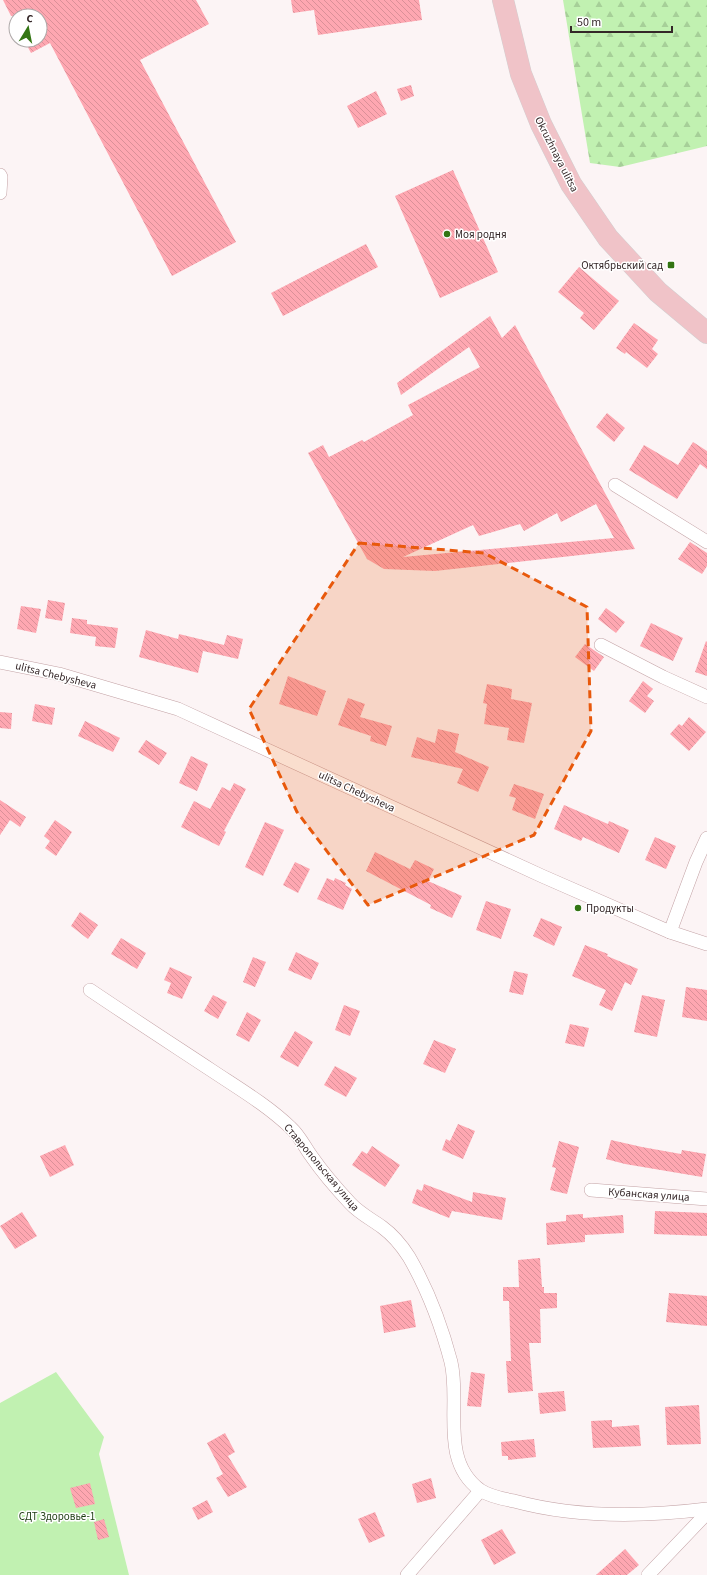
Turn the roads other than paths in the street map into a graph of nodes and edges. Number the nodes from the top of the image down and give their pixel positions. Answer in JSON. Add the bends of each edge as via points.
{"nodes":[{"id":1,"x":503,"y":0,"type":"edge"},
{"id":2,"x":0,"y":175,"type":"edge"},
{"id":3,"x":0,"y":193,"type":"edge"},
{"id":4,"x":707,"y":333,"type":"edge"},
{"id":5,"x":615,"y":485,"type":"dead end"},
{"id":6,"x":707,"y":542,"type":"edge"},
{"id":7,"x":601,"y":645,"type":"dead end"},
{"id":8,"x":0,"y":662,"type":"edge"},
{"id":9,"x":707,"y":697,"type":"edge"},
{"id":10,"x":707,"y":838,"type":"edge"},
{"id":11,"x":670,"y":932,"type":"junction"},
{"id":12,"x":707,"y":944,"type":"edge"},
{"id":13,"x":90,"y":990,"type":"dead end"},
{"id":14,"x":591,"y":1190,"type":"dead end"},
{"id":15,"x":707,"y":1199,"type":"edge"},
{"id":16,"x":480,"y":1491,"type":"junction"},
{"id":17,"x":707,"y":1509,"type":"edge"},
{"id":18,"x":707,"y":1513,"type":"edge"},
{"id":19,"x":407,"y":1575,"type":"edge"},
{"id":20,"x":648,"y":1575,"type":"edge"}],
"edges":[{"from":1,"to":4,"type":"main road","name":"Okruzhnaya ulitsa","via":[[521,74],[541,124],[570,184],[608,238],[658,292]]},
{"from":2,"to":3,"type":"street"},
{"from":5,"to":6,"type":"street"},
{"from":7,"to":9,"type":"street"},
{"from":8,"to":11,"type":"street","name":"ulitsa Chebysheva","via":[[59,674],[178,709]]},
{"from":10,"to":11,"type":"street"},
{"from":11,"to":12,"type":"street","name":"ulitsa Chebysheva"},
{"from":13,"to":16,"type":"street","name":"Ставропольская улица","via":[[273,1112],[294,1130],[313,1159],[351,1204],[398,1241],[410,1258],[433,1308],[444,1340],[455,1388],[455,1447],[460,1466]]},
{"from":14,"to":15,"type":"street","name":"Кубанская улица"},
{"from":16,"to":17,"type":"street","name":"Ставропольская улица","via":[[534,1507],[581,1512],[624,1515]]},
{"from":16,"to":19,"type":"street"},
{"from":18,"to":20,"type":"street"}]}
